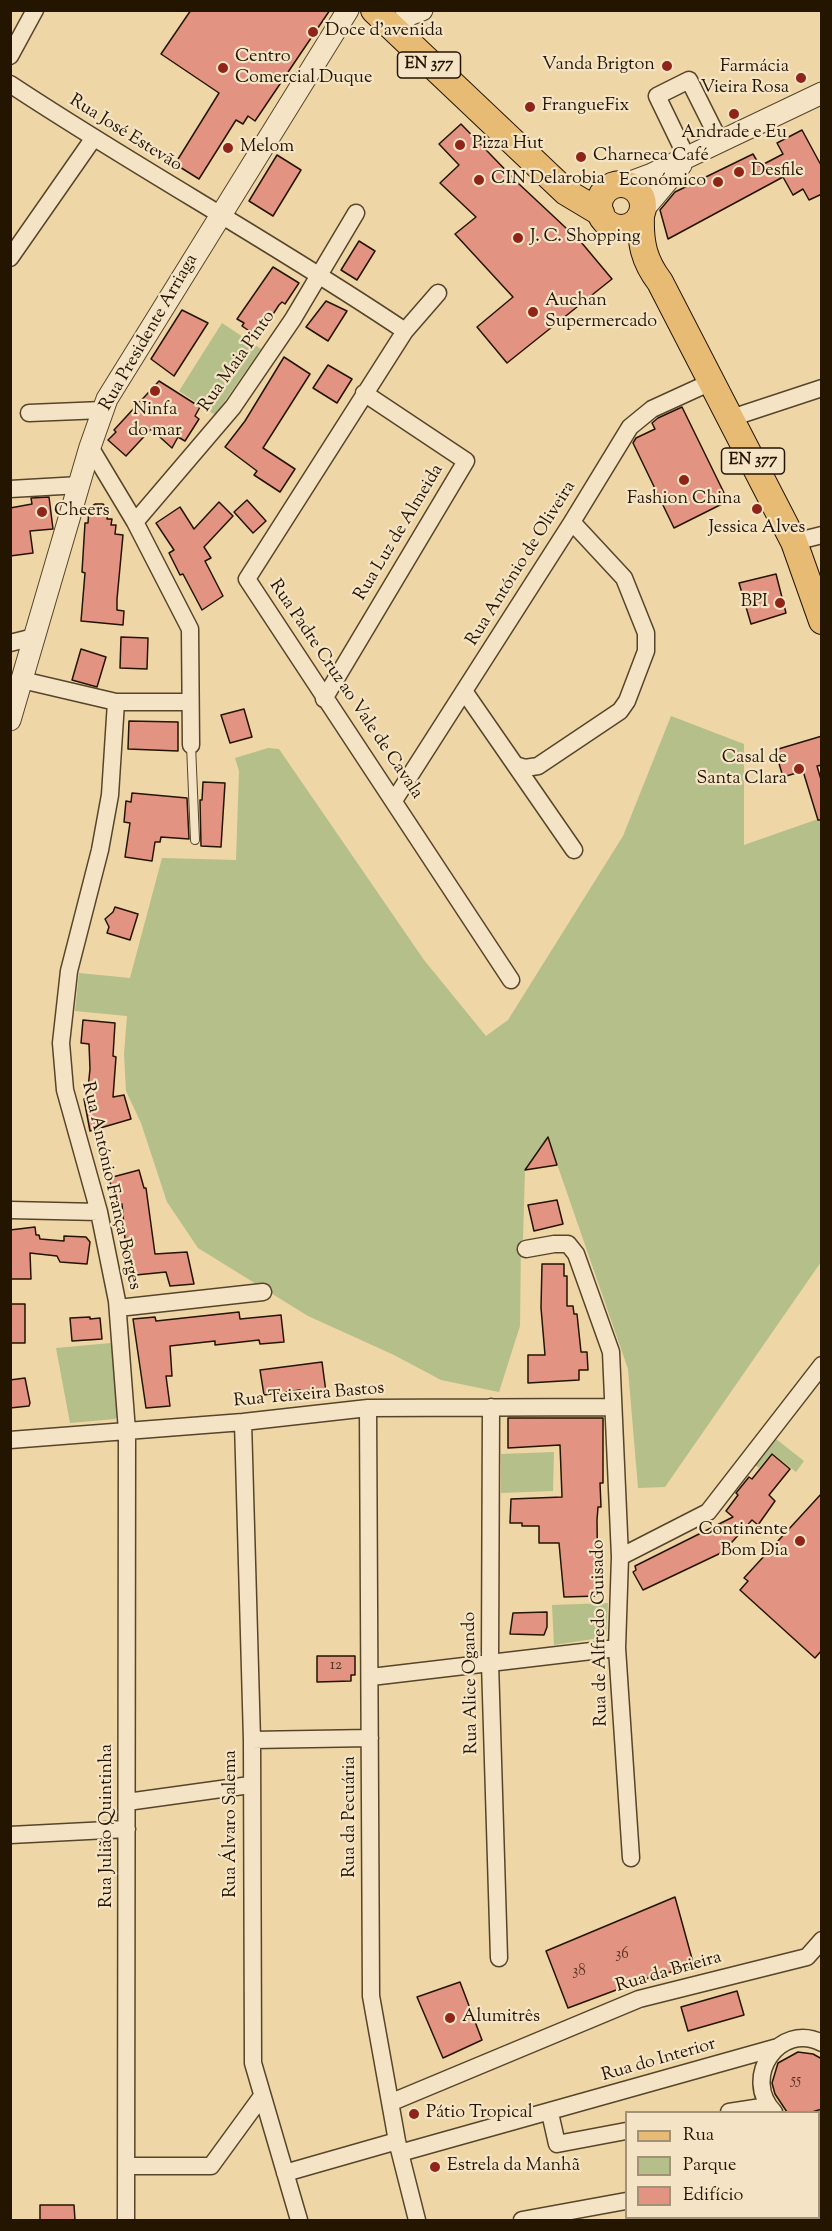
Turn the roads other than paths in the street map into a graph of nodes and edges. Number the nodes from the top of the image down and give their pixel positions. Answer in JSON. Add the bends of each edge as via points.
{"nodes":[{"id":1,"x":35,"y":10,"type":"edge"},
{"id":2,"x":348,"y":10,"type":"edge"},
{"id":3,"x":374,"y":10,"type":"edge"},
{"id":4,"x":422,"y":10,"type":"edge"},
{"id":5,"x":393,"y":29,"type":"junction"},
{"id":6,"x":10,"y":56,"type":"edge"},
{"id":7,"x":10,"y":84,"type":"edge"},
{"id":8,"x":822,"y":93,"type":"edge"},
{"id":9,"x":93,"y":139,"type":"junction"},
{"id":10,"x":720,"y":142,"type":"junction"},
{"id":11,"x":687,"y":158,"type":"junction"},
{"id":12,"x":539,"y":164,"type":"junction"},
{"id":13,"x":618,"y":186,"type":"junction"},
{"id":14,"x":356,"y":213,"type":"dead end"},
{"id":15,"x":642,"y":213,"type":"junction"},
{"id":16,"x":220,"y":214,"type":"junction"},
{"id":17,"x":606,"y":219,"type":"junction"},
{"id":18,"x":10,"y":258,"type":"edge"},
{"id":19,"x":319,"y":273,"type":"junction"},
{"id":20,"x":438,"y":293,"type":"dead end"},
{"id":21,"x":671,"y":308,"type":"junction"},
{"id":22,"x":405,"y":331,"type":"junction"},
{"id":23,"x":711,"y":382,"type":"junction"},
{"id":24,"x":822,"y":388,"type":"edge"},
{"id":25,"x":364,"y":393,"type":"junction"},
{"id":26,"x":103,"y":410,"type":"junction"},
{"id":27,"x":29,"y":413,"type":"dead end"},
{"id":28,"x":731,"y":417,"type":"junction"},
{"id":29,"x":90,"y":447,"type":"junction"},
{"id":30,"x":80,"y":485,"type":"junction"},
{"id":31,"x":10,"y":489,"type":"edge"},
{"id":32,"x":135,"y":522,"type":"junction"},
{"id":33,"x":572,"y":522,"type":"junction"},
{"id":34,"x":822,"y":535,"type":"edge"},
{"id":35,"x":794,"y":542,"type":"junction"},
{"id":36,"x":822,"y":621,"type":"edge"},
{"id":37,"x":34,"y":637,"type":"junction"},
{"id":38,"x":10,"y":643,"type":"edge"},
{"id":39,"x":22,"y":680,"type":"junction"},
{"id":40,"x":464,"y":691,"type":"junction"},
{"id":41,"x":324,"y":699,"type":"junction"},
{"id":42,"x":116,"y":702,"type":"junction"},
{"id":43,"x":188,"y":702,"type":"junction"},
{"id":44,"x":10,"y":720,"type":"edge"},
{"id":45,"x":190,"y":746,"type":"joint"},
{"id":46,"x":516,"y":765,"type":"junction"},
{"id":47,"x":395,"y":800,"type":"junction"},
{"id":48,"x":195,"y":840,"type":"dead end"},
{"id":49,"x":574,"y":849,"type":"dead end"},
{"id":50,"x":511,"y":980,"type":"dead end"},
{"id":51,"x":10,"y":1210,"type":"edge"},
{"id":52,"x":99,"y":1212,"type":"junction"},
{"id":53,"x":526,"y":1249,"type":"dead end"},
{"id":54,"x":263,"y":1292,"type":"dead end"},
{"id":55,"x":118,"y":1308,"type":"junction"},
{"id":56,"x":822,"y":1365,"type":"edge"},
{"id":57,"x":491,"y":1407,"type":"junction"},
{"id":58,"x":612,"y":1407,"type":"junction"},
{"id":59,"x":368,"y":1408,"type":"junction"},
{"id":60,"x":243,"y":1422,"type":"junction"},
{"id":61,"x":127,"y":1431,"type":"junction"},
{"id":62,"x":10,"y":1440,"type":"edge"},
{"id":63,"x":620,"y":1557,"type":"junction"},
{"id":64,"x":617,"y":1648,"type":"junction"},
{"id":65,"x":490,"y":1663,"type":"junction"},
{"id":66,"x":371,"y":1677,"type":"junction"},
{"id":67,"x":370,"y":1738,"type":"junction"},
{"id":68,"x":252,"y":1740,"type":"junction"},
{"id":69,"x":250,"y":1785,"type":"junction"},
{"id":70,"x":127,"y":1803,"type":"junction"},
{"id":71,"x":127,"y":1829,"type":"junction"},
{"id":72,"x":10,"y":1835,"type":"edge"},
{"id":73,"x":631,"y":1858,"type":"dead end"},
{"id":74,"x":822,"y":1940,"type":"edge"},
{"id":75,"x":499,"y":1958,"type":"dead end"},
{"id":76,"x":822,"y":2043,"type":"edge"},
{"id":77,"x":778,"y":2047,"type":"junction"},
{"id":78,"x":262,"y":2096,"type":"junction"},
{"id":79,"x":392,"y":2102,"type":"junction"},
{"id":80,"x":771,"y":2109,"type":"edge"},
{"id":81,"x":743,"y":2111,"type":"edge"},
{"id":82,"x":550,"y":2113,"type":"junction"},
{"id":83,"x":625,"y":2131,"type":"edge"},
{"id":84,"x":399,"y":2147,"type":"junction"},
{"id":85,"x":128,"y":2166,"type":"junction"},
{"id":86,"x":285,"y":2173,"type":"junction"},
{"id":87,"x":625,"y":2201,"type":"edge"},
{"id":88,"x":126,"y":2220,"type":"edge"},
{"id":89,"x":299,"y":2220,"type":"edge"},
{"id":90,"x":417,"y":2220,"type":"edge"},
{"id":91,"x":522,"y":2220,"type":"edge"}],
"edges":[{"from":1,"to":6,"type":"street"},
{"from":2,"to":16,"type":"street","name":"Rua Presidente Arriaga"},
{"from":3,"to":5,"type":"main road","number":"EN 377"},
{"from":4,"to":5,"type":"street"},
{"from":5,"to":12,"type":"main road","number":"EN 377"},
{"from":7,"to":9,"type":"street","name":"Rua José Estevão"},
{"from":8,"to":10,"type":"street"},
{"from":9,"to":16,"type":"street","name":"Rua José Estevão"},
{"from":9,"to":18,"type":"street"},
{"from":10,"to":11,"type":"street"},
{"from":10,"to":11,"type":"street","via":[[689,80],[657,96]]},
{"from":11,"to":13,"type":"street"},
{"from":11,"to":15,"type":"street"},
{"from":12,"to":13,"type":"main road","number":"EN 377","via":[[570,179]]},
{"from":12,"to":17,"type":"main road","number":"EN 377","via":[[566,192]]},
{"from":13,"to":15,"type":"main road","number":"EN 377","via":[[641,196]]},
{"from":13,"to":17,"type":"main road","via":[[601,198]]},
{"from":14,"to":19,"type":"street","name":"Rua Maia Pinto"},
{"from":15,"to":17,"type":"main road","via":[[625,227]]},
{"from":15,"to":21,"type":"main road","number":"EN 377","via":[[640,234],[646,263],[660,282]]},
{"from":16,"to":19,"type":"street"},
{"from":16,"to":26,"type":"street","name":"Rua Presidente Arriaga"},
{"from":17,"to":21,"type":"main road","number":"EN 377","via":[[652,288]]},
{"from":19,"to":22,"type":"street"},
{"from":19,"to":32,"type":"street","name":"Rua Maia Pinto","via":[[233,407]]},
{"from":20,"to":22,"type":"street","name":"Rua Padre Cruz ao Vale de Cavala"},
{"from":21,"to":23,"type":"main road","number":"EN 377"},
{"from":22,"to":25,"type":"street","name":"Rua Padre Cruz ao Vale de Cavala"},
{"from":23,"to":28,"type":"main road","number":"EN 377"},
{"from":23,"to":33,"type":"street","name":"Rua António de Oliveira","via":[[652,409],[630,427]]},
{"from":24,"to":28,"type":"street"},
{"from":25,"to":41,"type":"street","name":"Rua Padre Cruz ao Vale de Cavala","via":[[247,579]]},
{"from":25,"to":41,"type":"street","name":"Rua Luz de Almeida","via":[[466,461]]},
{"from":26,"to":27,"type":"street"},
{"from":26,"to":29,"type":"street","name":"Rua Presidente Arriaga"},
{"from":28,"to":35,"type":"main road","number":"EN 377"},
{"from":29,"to":30,"type":"street","name":"Rua Presidente Arriaga"},
{"from":29,"to":32,"type":"street"},
{"from":30,"to":31,"type":"street"},
{"from":30,"to":37,"type":"street","name":"Rua Presidente Arriaga"},
{"from":32,"to":43,"type":"street","via":[[190,628]]},
{"from":33,"to":40,"type":"street","name":"Rua António de Oliveira"},
{"from":33,"to":46,"type":"street","via":[[625,580],[646,633],[647,648],[620,711],[538,766]]},
{"from":34,"to":35,"type":"street"},
{"from":35,"to":36,"type":"main road","number":"EN 377"},
{"from":37,"to":38,"type":"street"},
{"from":37,"to":39,"type":"street","name":"Rua Presidente Arriaga"},
{"from":39,"to":42,"type":"street"},
{"from":39,"to":44,"type":"street","name":"Rua Presidente Arriaga"},
{"from":40,"to":46,"type":"street"},
{"from":40,"to":47,"type":"street","name":"Rua António de Oliveira"},
{"from":41,"to":47,"type":"street","name":"Rua Padre Cruz ao Vale de Cavala"},
{"from":42,"to":43,"type":"street"},
{"from":42,"to":52,"type":"street","name":"Rua António França Borges","via":[[110,795],[69,971],[61,1042],[65,1090]]},
{"from":43,"to":45,"type":"street"},
{"from":45,"to":48,"type":"lane"},
{"from":46,"to":49,"type":"street"},
{"from":47,"to":50,"type":"street","name":"Rua Padre Cruz ao Vale de Cavala"},
{"from":51,"to":52,"type":"street"},
{"from":52,"to":55,"type":"street","name":"Rua António França Borges"},
{"from":53,"to":58,"type":"street","name":"Rua de Alfredo Guisado","via":[[568,1244],[576,1254],[611,1352]]},
{"from":54,"to":55,"type":"street"},
{"from":55,"to":61,"type":"street","name":"Rua António França Borges"},
{"from":56,"to":63,"type":"street","via":[[708,1512]]},
{"from":57,"to":58,"type":"street","name":"Rua Teixeira Bastos"},
{"from":57,"to":59,"type":"street","name":"Rua Teixeira Bastos"},
{"from":57,"to":65,"type":"street","name":"Rua Alice Ogando"},
{"from":58,"to":63,"type":"street","name":"Rua de Alfredo Guisado"},
{"from":59,"to":60,"type":"street","name":"Rua Teixeira Bastos"},
{"from":59,"to":66,"type":"street","name":"Rua da Pecuária"},
{"from":60,"to":61,"type":"street","name":"Rua Teixeira Bastos"},
{"from":60,"to":68,"type":"street","name":"Rua Álvaro Salema"},
{"from":61,"to":62,"type":"street","name":"Rua Teixeira Bastos"},
{"from":61,"to":70,"type":"street","name":"Rua Julião Quintinha"},
{"from":63,"to":64,"type":"street","name":"Rua de Alfredo Guisado"},
{"from":64,"to":65,"type":"street"},
{"from":64,"to":73,"type":"street","name":"Rua de Alfredo Guisado"},
{"from":65,"to":66,"type":"street"},
{"from":65,"to":75,"type":"street","name":"Rua Alice Ogando"},
{"from":66,"to":67,"type":"street","name":"Rua da Pecuária"},
{"from":67,"to":68,"type":"street"},
{"from":67,"to":79,"type":"street","name":"Rua da Pecuária","via":[[371,1996]]},
{"from":68,"to":69,"type":"street","name":"Rua Álvaro Salema"},
{"from":69,"to":70,"type":"street"},
{"from":69,"to":78,"type":"street","name":"Rua Álvaro Salema","via":[[253,2063]]},
{"from":70,"to":71,"type":"street","name":"Rua Julião Quintinha"},
{"from":71,"to":72,"type":"street"},
{"from":71,"to":85,"type":"street","name":"Rua Julião Quintinha"},
{"from":74,"to":79,"type":"street","name":"Rua da Brieira","via":[[807,1957],[639,1999]]},
{"from":76,"to":77,"type":"street","name":"Rua do Interior","via":[[804,2039]]},
{"from":77,"to":80,"type":"street","via":[[769,2056],[760,2081]]},
{"from":77,"to":82,"type":"street","name":"Rua do Interior"},
{"from":78,"to":85,"type":"street","via":[[211,2166]]},
{"from":78,"to":86,"type":"street","name":"Rua Álvaro Salema"},
{"from":79,"to":84,"type":"street","name":"Rua da Pecuária"},
{"from":80,"to":81,"type":"street"},
{"from":82,"to":83,"type":"street","via":[[557,2144]]},
{"from":82,"to":84,"type":"street","name":"Rua do Interior"},
{"from":84,"to":86,"type":"street","name":"Rua do Interior"},
{"from":84,"to":90,"type":"street","name":"Rua da Pecuária"},
{"from":85,"to":88,"type":"street","name":"Rua Julião Quintinha"},
{"from":86,"to":89,"type":"street","name":"Rua Álvaro Salema"},
{"from":87,"to":91,"type":"street"}]}
